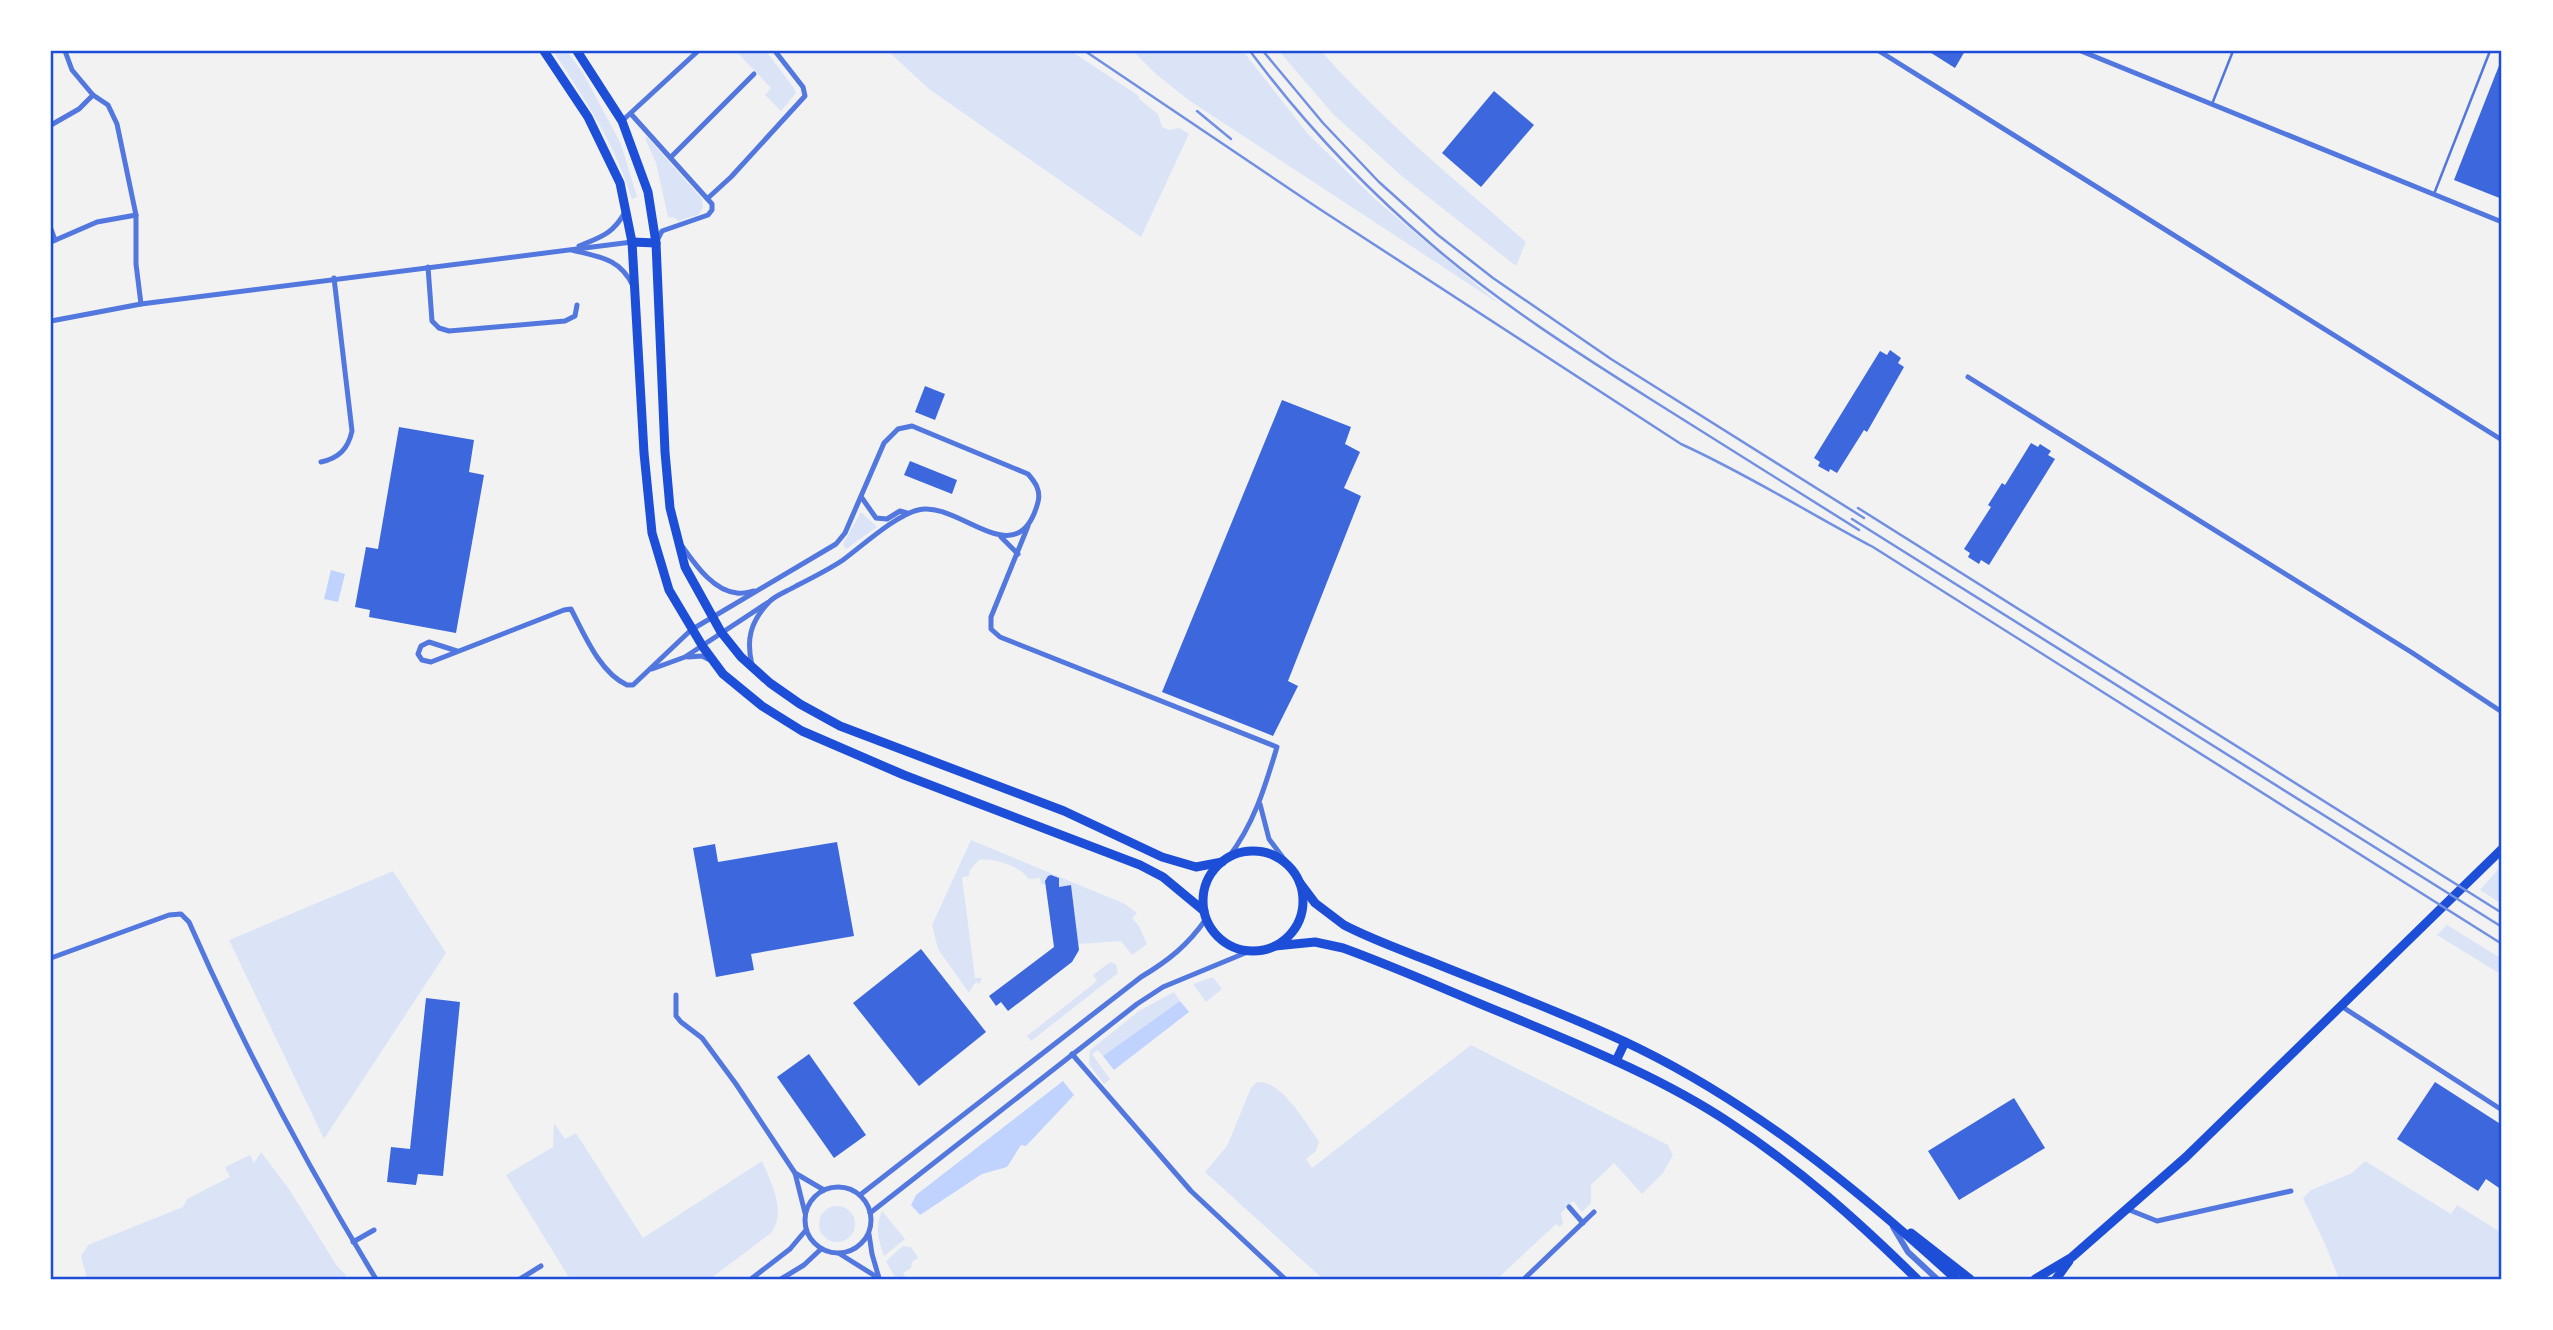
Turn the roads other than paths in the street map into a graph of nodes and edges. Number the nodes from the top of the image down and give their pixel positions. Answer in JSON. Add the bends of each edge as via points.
{"nodes":[{"id":1,"x":65,"y":51,"type":"edge"},
{"id":2,"x":544,"y":51,"type":"edge"},
{"id":3,"x":577,"y":51,"type":"edge"},
{"id":4,"x":698,"y":51,"type":"edge"},
{"id":5,"x":775,"y":51,"type":"edge"},
{"id":6,"x":1879,"y":51,"type":"edge"},
{"id":7,"x":2081,"y":51,"type":"edge"},
{"id":8,"x":2233,"y":51,"type":"edge"},
{"id":9,"x":2490,"y":51,"type":"edge"},
{"id":10,"x":754,"y":74,"type":"dead end"},
{"id":11,"x":93,"y":95,"type":"junction"},
{"id":12,"x":2212,"y":104,"type":"junction"},
{"id":13,"x":631,"y":114,"type":"junction"},
{"id":14,"x":622,"y":121,"type":"junction"},
{"id":15,"x":51,"y":125,"type":"edge"},
{"id":16,"x":671,"y":157,"type":"junction"},
{"id":17,"x":2434,"y":194,"type":"junction"},
{"id":18,"x":708,"y":198,"type":"junction"},
{"id":19,"x":626,"y":211,"type":"junction"},
{"id":20,"x":136,"y":215,"type":"junction"},
{"id":21,"x":2502,"y":222,"type":"edge"},
{"id":22,"x":51,"y":229,"type":"edge"},
{"id":23,"x":53,"y":241,"type":"edge"},
{"id":24,"x":632,"y":242,"type":"junction"},
{"id":25,"x":656,"y":243,"type":"junction"},
{"id":26,"x":569,"y":250,"type":"junction"},
{"id":27,"x":428,"y":267,"type":"junction"},
{"id":28,"x":334,"y":278,"type":"junction"},
{"id":29,"x":635,"y":291,"type":"junction"},
{"id":30,"x":141,"y":304,"type":"junction"},
{"id":31,"x":577,"y":304,"type":"dead end"},
{"id":32,"x":51,"y":321,"type":"edge"},
{"id":33,"x":1968,"y":377,"type":"dead end"},
{"id":34,"x":2502,"y":440,"type":"edge"},
{"id":35,"x":321,"y":462,"type":"dead end"},
{"id":36,"x":862,"y":498,"type":"junction"},
{"id":37,"x":907,"y":513,"type":"junction"},
{"id":38,"x":1031,"y":520,"type":"junction"},
{"id":39,"x":1001,"y":537,"type":"junction"},
{"id":40,"x":678,"y":540,"type":"junction"},
{"id":41,"x":1018,"y":554,"type":"junction"},
{"id":42,"x":757,"y":591,"type":"junction"},
{"id":43,"x":770,"y":601,"type":"junction"},
{"id":44,"x":711,"y":617,"type":"junction"},
{"id":45,"x":691,"y":630,"type":"junction"},
{"id":46,"x":721,"y":632,"type":"junction"},
{"id":47,"x":702,"y":647,"type":"junction"},
{"id":48,"x":457,"y":651,"type":"junction"},
{"id":49,"x":685,"y":657,"type":"junction"},
{"id":50,"x":715,"y":663,"type":"junction"},
{"id":51,"x":752,"y":667,"type":"junction"},
{"id":52,"x":649,"y":670,"type":"junction"},
{"id":53,"x":2502,"y":712,"type":"edge"},
{"id":54,"x":1260,"y":804,"type":"junction"},
{"id":55,"x":2502,"y":849,"type":"edge"},
{"id":56,"x":1224,"y":860,"type":"junction"},
{"id":57,"x":1290,"y":867,"type":"junction"},
{"id":58,"x":1300,"y":883,"type":"junction"},
{"id":59,"x":1205,"y":915,"type":"junction"},
{"id":60,"x":1275,"y":946,"type":"junction"},
{"id":61,"x":1250,"y":951,"type":"junction"},
{"id":62,"x":51,"y":958,"type":"edge"},
{"id":63,"x":676,"y":995,"type":"dead end"},
{"id":64,"x":2341,"y":1006,"type":"junction"},
{"id":65,"x":1625,"y":1042,"type":"junction"},
{"id":66,"x":1072,"y":1054,"type":"junction"},
{"id":67,"x":1616,"y":1061,"type":"junction"},
{"id":68,"x":2502,"y":1110,"type":"edge"},
{"id":69,"x":795,"y":1173,"type":"junction"},
{"id":70,"x":824,"y":1190,"type":"junction"},
{"id":71,"x":2291,"y":1191,"type":"dead end"},
{"id":72,"x":860,"y":1195,"type":"junction"},
{"id":73,"x":1569,"y":1207,"type":"dead end"},
{"id":74,"x":2127,"y":1209,"type":"junction"},
{"id":75,"x":1594,"y":1212,"type":"dead end"},
{"id":76,"x":805,"y":1213,"type":"junction"},
{"id":77,"x":870,"y":1213,"type":"junction"},
{"id":78,"x":1886,"y":1216,"type":"junction"},
{"id":79,"x":1583,"y":1223,"type":"junction"},
{"id":80,"x":374,"y":1230,"type":"dead end"},
{"id":81,"x":806,"y":1230,"type":"junction"},
{"id":82,"x":869,"y":1232,"type":"junction"},
{"id":83,"x":353,"y":1242,"type":"junction"},
{"id":84,"x":821,"y":1249,"type":"junction"},
{"id":85,"x":840,"y":1254,"type":"junction"},
{"id":86,"x":2072,"y":1257,"type":"junction"},
{"id":87,"x":541,"y":1266,"type":"dead end"},
{"id":88,"x":376,"y":1279,"type":"edge"},
{"id":89,"x":520,"y":1279,"type":"edge"},
{"id":90,"x":751,"y":1279,"type":"edge"},
{"id":91,"x":781,"y":1279,"type":"edge"},
{"id":92,"x":880,"y":1279,"type":"edge"},
{"id":93,"x":1285,"y":1279,"type":"edge"},
{"id":94,"x":1524,"y":1279,"type":"edge"},
{"id":95,"x":1917,"y":1279,"type":"edge"},
{"id":96,"x":1937,"y":1279,"type":"edge"},
{"id":97,"x":1956,"y":1279,"type":"edge"},
{"id":98,"x":1970,"y":1279,"type":"edge"},
{"id":99,"x":2036,"y":1279,"type":"edge"},
{"id":100,"x":2056,"y":1279,"type":"edge"}],
"edges":[{"from":1,"to":11,"type":"street","via":[[72,70]]},
{"from":2,"to":19,"type":"highway","via":[[588,117],[620,183]]},
{"from":3,"to":14,"type":"highway"},
{"from":4,"to":13,"type":"street"},
{"from":5,"to":18,"type":"street","via":[[805,96]]},
{"from":6,"to":34,"type":"street"},
{"from":7,"to":12,"type":"street"},
{"from":8,"to":12,"type":"lane"},
{"from":9,"to":17,"type":"lane"},
{"from":10,"to":16,"type":"street"},
{"from":11,"to":15,"type":"street"},
{"from":11,"to":20,"type":"street","via":[[108,105],[117,124]]},
{"from":12,"to":17,"type":"street"},
{"from":13,"to":14,"type":"street"},
{"from":13,"to":16,"type":"street"},
{"from":14,"to":25,"type":"highway","via":[[648,192]]},
{"from":16,"to":18,"type":"street"},
{"from":17,"to":21,"type":"street"},
{"from":18,"to":25,"type":"street","via":[[712,210],[708,215],[662,231]]},
{"from":19,"to":24,"type":"highway"},
{"from":19,"to":26,"type":"street","via":[[615,229]]},
{"from":20,"to":23,"type":"street","via":[[97,222]]},
{"from":20,"to":30,"type":"street"},
{"from":22,"to":23,"type":"street"},
{"from":24,"to":25,"type":"highway"},
{"from":24,"to":26,"type":"street"},
{"from":24,"to":29,"type":"highway"},
{"from":25,"to":40,"type":"highway","via":[[665,452]]},
{"from":26,"to":27,"type":"street"},
{"from":26,"to":29,"type":"street","via":[[611,260],[628,275]]},
{"from":27,"to":28,"type":"street"},
{"from":27,"to":31,"type":"street","via":[[432,321],[449,331],[565,321],[575,316]]},
{"from":28,"to":30,"type":"street"},
{"from":28,"to":35,"type":"street","via":[[352,431],[343,452]]},
{"from":29,"to":45,"type":"highway","via":[[652,533],[669,590]]},
{"from":30,"to":32,"type":"street"},
{"from":33,"to":53,"type":"street"},
{"from":36,"to":37,"type":"street","via":[[876,518]]},
{"from":36,"to":38,"type":"street","via":[[884,443],[898,429],[912,426],[1028,474],[1039,494]]},
{"from":36,"to":42,"type":"street","via":[[836,544]]},
{"from":37,"to":39,"type":"street","via":[[936,511]]},
{"from":37,"to":43,"type":"street","via":[[839,562]]},
{"from":38,"to":39,"type":"street","via":[[1021,531]]},
{"from":38,"to":41,"type":"street"},
{"from":39,"to":41,"type":"street"},
{"from":40,"to":42,"type":"street","via":[[719,586],[736,594]]},
{"from":40,"to":44,"type":"highway","via":[[685,568]]},
{"from":41,"to":54,"type":"street","via":[[991,617],[991,629],[1035,651],[1278,747]]},
{"from":42,"to":44,"type":"street"},
{"from":43,"to":46,"type":"street"},
{"from":43,"to":51,"type":"street","via":[[749,634]]},
{"from":44,"to":45,"type":"street"},
{"from":44,"to":46,"type":"highway"},
{"from":45,"to":47,"type":"highway"},
{"from":45,"to":52,"type":"street"},
{"from":46,"to":47,"type":"street"},
{"from":46,"to":51,"type":"highway"},
{"from":47,"to":49,"type":"street"},
{"from":47,"to":50,"type":"highway"},
{"from":48,"to":48,"type":"street","via":[[429,642],[418,653],[431,662]]},
{"from":48,"to":52,"type":"street","via":[[571,609],[615,677],[633,685]]},
{"from":49,"to":50,"type":"street","via":[[702,656]]},
{"from":49,"to":52,"type":"street"},
{"from":50,"to":59,"type":"highway","via":[[762,706],[803,731],[904,775],[1140,865],[1163,877]]},
{"from":51,"to":56,"type":"highway","via":[[800,704],[840,726],[1064,811],[1162,857],[1196,867]]},
{"from":54,"to":56,"type":"street","via":[[1240,842]]},
{"from":54,"to":57,"type":"street","via":[[1269,839]]},
{"from":55,"to":64,"type":"highway"},
{"from":56,"to":57,"type":"highway","via":[[1243,852],[1261,852]]},
{"from":56,"to":59,"type":"highway","via":[[1206,884]]},
{"from":57,"to":58,"type":"highway"},
{"from":58,"to":60,"type":"highway","via":[[1302,912],[1296,926]]},
{"from":58,"to":65,"type":"highway","via":[[1315,903],[1355,931]]},
{"from":59,"to":61,"type":"highway","via":[[1224,942]]},
{"from":59,"to":72,"type":"street","via":[[1191,941],[1169,961],[1141,977]]},
{"from":60,"to":61,"type":"highway"},
{"from":60,"to":67,"type":"highway","via":[[1315,942],[1343,948]]},
{"from":61,"to":66,"type":"street","via":[[1163,987]]},
{"from":62,"to":83,"type":"street","via":[[181,914],[310,1169]]},
{"from":63,"to":69,"type":"street","via":[[676,1016],[702,1038]]},
{"from":64,"to":68,"type":"street"},
{"from":64,"to":74,"type":"highway"},
{"from":65,"to":67,"type":"highway"},
{"from":65,"to":78,"type":"highway","via":[[1756,1115]]},
{"from":66,"to":77,"type":"street"},
{"from":66,"to":93,"type":"street","via":[[1191,1191]]},
{"from":67,"to":95,"type":"highway","via":[[1681,1094],[1778,1155],[1857,1220]]},
{"from":69,"to":70,"type":"street"},
{"from":69,"to":76,"type":"street"},
{"from":70,"to":72,"type":"street","via":[[840,1187]]},
{"from":70,"to":76,"type":"street","via":[[812,1198]]},
{"from":71,"to":74,"type":"street","via":[[2157,1221]]},
{"from":72,"to":77,"type":"street"},
{"from":73,"to":79,"type":"street"},
{"from":74,"to":86,"type":"highway"},
{"from":75,"to":79,"type":"street"},
{"from":76,"to":81,"type":"street"},
{"from":77,"to":82,"type":"street"},
{"from":78,"to":96,"type":"street","via":[[1908,1252]]},
{"from":78,"to":97,"type":"highway"},
{"from":78,"to":98,"type":"highway"},
{"from":79,"to":94,"type":"street"},
{"from":80,"to":83,"type":"street"},
{"from":81,"to":84,"type":"street"},
{"from":81,"to":90,"type":"street","via":[[790,1249]]},
{"from":82,"to":85,"type":"street","via":[[858,1247]]},
{"from":82,"to":92,"type":"street"},
{"from":83,"to":88,"type":"street"},
{"from":84,"to":85,"type":"street"},
{"from":84,"to":91,"type":"street"},
{"from":85,"to":92,"type":"street"},
{"from":86,"to":99,"type":"highway"},
{"from":86,"to":100,"type":"highway"},
{"from":87,"to":89,"type":"street"}]}
